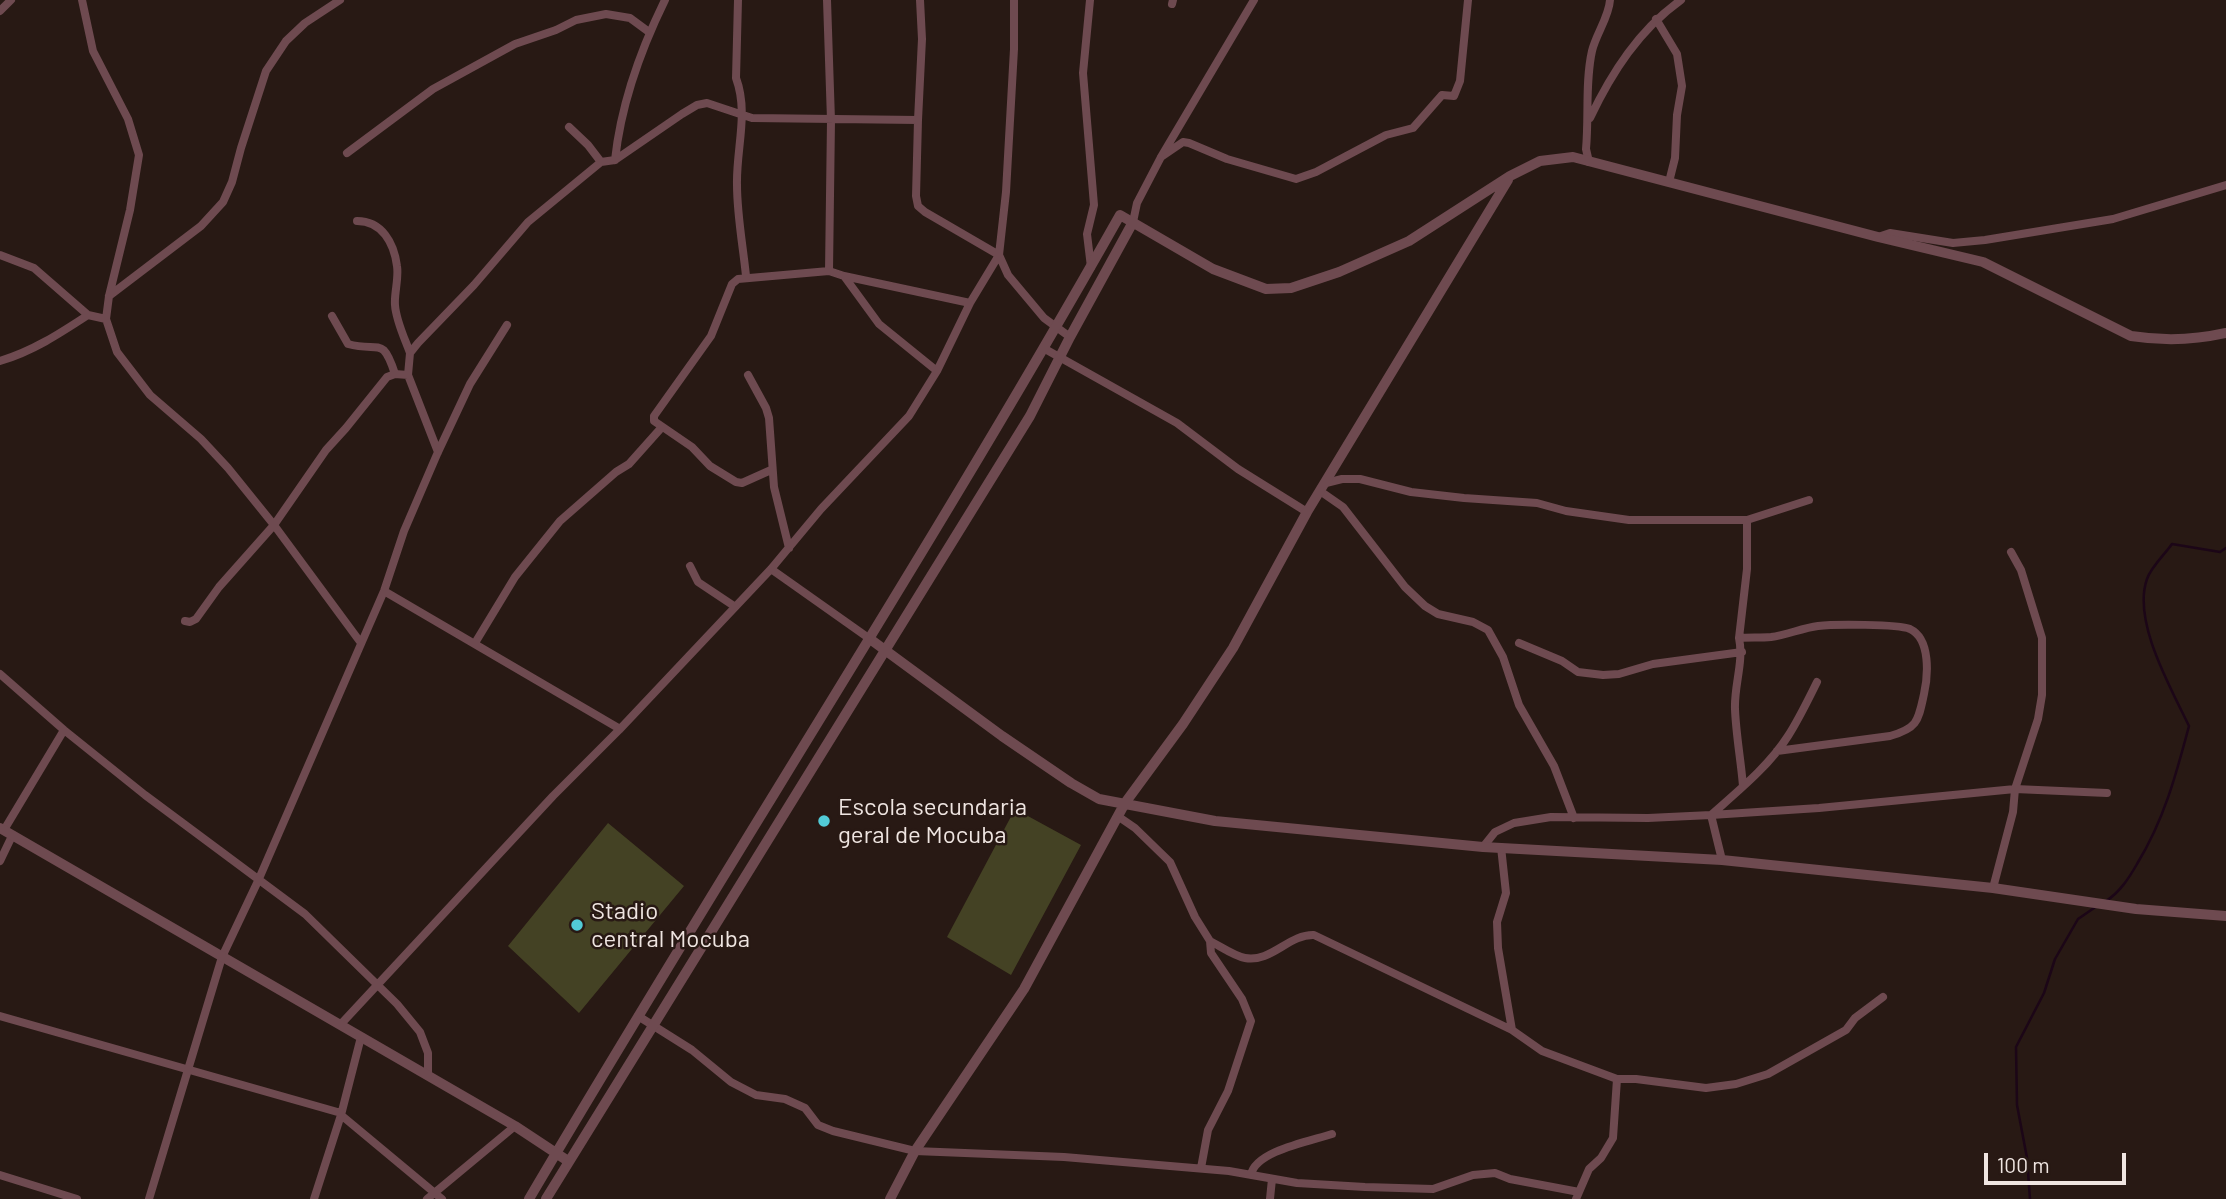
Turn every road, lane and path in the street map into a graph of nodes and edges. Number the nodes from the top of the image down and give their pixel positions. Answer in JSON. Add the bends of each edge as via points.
{"nodes":[{"id":1,"x":11,"y":0,"type":"edge"},
{"id":2,"x":82,"y":0,"type":"edge"},
{"id":3,"x":340,"y":0,"type":"edge"},
{"id":4,"x":665,"y":0,"type":"edge"},
{"id":5,"x":738,"y":0,"type":"edge"},
{"id":6,"x":827,"y":0,"type":"edge"},
{"id":7,"x":920,"y":0,"type":"edge"},
{"id":8,"x":1013,"y":0,"type":"edge"},
{"id":9,"x":1090,"y":0,"type":"edge"},
{"id":10,"x":1254,"y":0,"type":"edge"},
{"id":11,"x":1468,"y":0,"type":"edge"},
{"id":12,"x":1610,"y":0,"type":"edge"},
{"id":13,"x":1681,"y":0,"type":"edge"},
{"id":14,"x":0,"y":11,"type":"edge"},
{"id":15,"x":1656,"y":19,"type":"junction"},
{"id":16,"x":649,"y":32,"type":"junction"},
{"id":17,"x":743,"y":115,"type":"junction"},
{"id":18,"x":831,"y":120,"type":"junction"},
{"id":19,"x":918,"y":120,"type":"junction"},
{"id":20,"x":1589,"y":121,"type":"junction"},
{"id":21,"x":569,"y":127,"type":"dead end"},
{"id":22,"x":347,"y":153,"type":"dead end"},
{"id":23,"x":1161,"y":157,"type":"junction"},
{"id":24,"x":615,"y":160,"type":"junction"},
{"id":25,"x":601,"y":162,"type":"junction"},
{"id":26,"x":1589,"y":162,"type":"junction"},
{"id":27,"x":1510,"y":176,"type":"junction"},
{"id":28,"x":1669,"y":182,"type":"junction"},
{"id":29,"x":2226,"y":185,"type":"edge"},
{"id":30,"x":1137,"y":203,"type":"junction"},
{"id":31,"x":1120,"y":215,"type":"junction"},
{"id":32,"x":357,"y":221,"type":"dead end"},
{"id":33,"x":1133,"y":222,"type":"junction"},
{"id":34,"x":1878,"y":237,"type":"junction"},
{"id":35,"x":0,"y":255,"type":"edge"},
{"id":36,"x":999,"y":255,"type":"junction"},
{"id":37,"x":1091,"y":267,"type":"junction"},
{"id":38,"x":829,"y":271,"type":"junction"},
{"id":39,"x":746,"y":276,"type":"junction"},
{"id":40,"x":844,"y":276,"type":"junction"},
{"id":41,"x":108,"y":296,"type":"junction"},
{"id":42,"x":970,"y":303,"type":"junction"},
{"id":43,"x":88,"y":315,"type":"junction"},
{"id":44,"x":332,"y":316,"type":"dead end"},
{"id":45,"x":106,"y":319,"type":"junction"},
{"id":46,"x":507,"y":325,"type":"dead end"},
{"id":47,"x":1056,"y":328,"type":"junction"},
{"id":48,"x":2226,"y":333,"type":"edge"},
{"id":49,"x":1070,"y":337,"type":"junction"},
{"id":50,"x":1045,"y":349,"type":"junction"},
{"id":51,"x":410,"y":354,"type":"junction"},
{"id":52,"x":1060,"y":358,"type":"junction"},
{"id":53,"x":0,"y":361,"type":"edge"},
{"id":54,"x":937,"y":371,"type":"junction"},
{"id":55,"x":395,"y":374,"type":"junction"},
{"id":56,"x":408,"y":375,"type":"junction"},
{"id":57,"x":748,"y":375,"type":"dead end"},
{"id":58,"x":1007,"y":410,"type":"junction"},
{"id":59,"x":1030,"y":416,"type":"junction"},
{"id":60,"x":662,"y":427,"type":"junction"},
{"id":61,"x":438,"y":452,"type":"junction"},
{"id":62,"x":771,"y":470,"type":"junction"},
{"id":63,"x":1323,"y":487,"type":"junction"},
{"id":64,"x":1809,"y":500,"type":"dead end"},
{"id":65,"x":1307,"y":512,"type":"junction"},
{"id":66,"x":1747,"y":520,"type":"junction"},
{"id":67,"x":274,"y":525,"type":"junction"},
{"id":68,"x":789,"y":548,"type":"junction"},
{"id":69,"x":2011,"y":552,"type":"dead end"},
{"id":70,"x":690,"y":566,"type":"dead end"},
{"id":71,"x":771,"y":569,"type":"junction"},
{"id":72,"x":384,"y":591,"type":"junction"},
{"id":73,"x":734,"y":606,"type":"junction"},
{"id":74,"x":185,"y":621,"type":"dead end"},
{"id":75,"x":1738,"y":638,"type":"junction"},
{"id":76,"x":870,"y":639,"type":"junction"},
{"id":77,"x":361,"y":643,"type":"junction"},
{"id":78,"x":475,"y":643,"type":"junction"},
{"id":79,"x":1519,"y":643,"type":"dead end"},
{"id":80,"x":886,"y":651,"type":"junction"},
{"id":81,"x":1742,"y":652,"type":"junction"},
{"id":82,"x":0,"y":674,"type":"edge"},
{"id":83,"x":1818,"y":682,"type":"dead end"},
{"id":84,"x":620,"y":729,"type":"junction"},
{"id":85,"x":64,"y":730,"type":"junction"},
{"id":86,"x":1777,"y":751,"type":"junction"},
{"id":87,"x":1743,"y":786,"type":"junction"},
{"id":88,"x":2015,"y":789,"type":"junction"},
{"id":89,"x":2107,"y":793,"type":"dead end"},
{"id":90,"x":1125,"y":803,"type":"junction"},
{"id":91,"x":1711,"y":815,"type":"junction"},
{"id":92,"x":1119,"y":817,"type":"junction"},
{"id":93,"x":1574,"y":818,"type":"junction"},
{"id":94,"x":5,"y":831,"type":"edge"},
{"id":95,"x":1483,"y":847,"type":"junction"},
{"id":96,"x":1501,"y":847,"type":"junction"},
{"id":97,"x":735,"y":859,"type":"junction"},
{"id":98,"x":1722,"y":860,"type":"junction"},
{"id":99,"x":0,"y":861,"type":"edge"},
{"id":100,"x":749,"y":869,"type":"junction"},
{"id":101,"x":258,"y":881,"type":"junction"},
{"id":102,"x":1993,"y":888,"type":"junction"},
{"id":103,"x":2226,"y":916,"type":"edge"},
{"id":104,"x":1210,"y":941,"type":"junction"},
{"id":105,"x":222,"y":957,"type":"junction"},
{"id":106,"x":377,"y":983,"type":"junction"},
{"id":107,"x":1883,"y":997,"type":"dead end"},
{"id":108,"x":0,"y":1016,"type":"edge"},
{"id":109,"x":638,"y":1016,"type":"junction"},
{"id":110,"x":341,"y":1024,"type":"junction"},
{"id":111,"x":653,"y":1025,"type":"junction"},
{"id":112,"x":1512,"y":1030,"type":"junction"},
{"id":113,"x":361,"y":1037,"type":"junction"},
{"id":114,"x":186,"y":1070,"type":"junction"},
{"id":115,"x":428,"y":1076,"type":"junction"},
{"id":116,"x":1617,"y":1079,"type":"junction"},
{"id":117,"x":341,"y":1114,"type":"junction"},
{"id":118,"x":515,"y":1126,"type":"junction"},
{"id":119,"x":1332,"y":1134,"type":"dead end"},
{"id":120,"x":915,"y":1151,"type":"junction"},
{"id":121,"x":555,"y":1154,"type":"junction"},
{"id":122,"x":568,"y":1161,"type":"junction"},
{"id":123,"x":1200,"y":1168,"type":"junction"},
{"id":124,"x":0,"y":1175,"type":"edge"},
{"id":125,"x":1251,"y":1175,"type":"junction"},
{"id":126,"x":1272,"y":1179,"type":"junction"},
{"id":127,"x":1408,"y":1187,"type":"junction"},
{"id":128,"x":1578,"y":1195,"type":"edge"},
{"id":129,"x":439,"y":1196,"type":"edge"},
{"id":130,"x":76,"y":1199,"type":"edge"},
{"id":131,"x":149,"y":1199,"type":"edge"},
{"id":132,"x":314,"y":1199,"type":"edge"},
{"id":133,"x":427,"y":1199,"type":"edge"},
{"id":134,"x":529,"y":1199,"type":"edge"},
{"id":135,"x":546,"y":1199,"type":"edge"},
{"id":136,"x":890,"y":1199,"type":"edge"},
{"id":137,"x":1270,"y":1199,"type":"edge"},
{"id":138,"x":1408,"y":1199,"type":"edge"}],
"edges":[{"from":1,"to":14,"type":"street"},
{"from":2,"to":41,"type":"street","via":[[93,51],[128,119],[139,155]]},
{"from":3,"to":41,"type":"street","via":[[295,32],[266,71],[223,202],[201,226]]},
{"from":4,"to":16,"type":"street"},
{"from":5,"to":17,"type":"street","via":[[736,78]]},
{"from":6,"to":18,"type":"street"},
{"from":7,"to":19,"type":"street"},
{"from":8,"to":36,"type":"street","via":[[1014,49]]},
{"from":9,"to":37,"type":"street","via":[[1083,72],[1094,205],[1087,234]]},
{"from":10,"to":23,"type":"street"},
{"from":11,"to":23,"type":"street","via":[[1460,81],[1454,96],[1442,96],[1413,128],[1386,135],[1296,179],[1183,142]]},
{"from":12,"to":20,"type":"street","via":[[1592,51]]},
{"from":13,"to":15,"type":"street"},
{"from":15,"to":20,"type":"street","via":[[1620,62]]},
{"from":15,"to":28,"type":"street","via":[[1677,54],[1682,86]]},
{"from":16,"to":22,"type":"street","via":[[629,18],[606,14],[576,20],[515,44],[433,89]]},
{"from":16,"to":24,"type":"street","via":[[627,99]]},
{"from":17,"to":18,"type":"street"},
{"from":17,"to":24,"type":"street","via":[[707,103],[697,105]]},
{"from":17,"to":39,"type":"street","via":[[737,186]]},
{"from":18,"to":19,"type":"street"},
{"from":18,"to":38,"type":"street"},
{"from":19,"to":36,"type":"street","via":[[918,206]]},
{"from":20,"to":26,"type":"street"},
{"from":21,"to":25,"type":"street"},
{"from":23,"to":30,"type":"street"},
{"from":24,"to":25,"type":"street"},
{"from":25,"to":51,"type":"street","via":[[528,222]]},
{"from":26,"to":27,"type":"street","via":[[1573,158],[1540,161]]},
{"from":26,"to":28,"type":"street"},
{"from":27,"to":33,"type":"street","via":[[1409,241],[1291,288],[1266,289],[1213,269]]},
{"from":27,"to":63,"type":"street"},
{"from":28,"to":34,"type":"street"},
{"from":29,"to":34,"type":"street","via":[[2113,219],[1985,240],[1953,243],[1890,233]]},
{"from":30,"to":31,"type":"street"},
{"from":30,"to":33,"type":"street"},
{"from":31,"to":33,"type":"street"},
{"from":31,"to":37,"type":"street"},
{"from":32,"to":51,"type":"street","via":[[383,230],[392,249],[398,267],[395,307]]},
{"from":33,"to":49,"type":"street"},
{"from":34,"to":48,"type":"street","via":[[1983,262],[2131,336],[2154,340]]},
{"from":35,"to":43,"type":"street","via":[[34,268]]},
{"from":36,"to":42,"type":"street"},
{"from":36,"to":47,"type":"street","via":[[1008,275]]},
{"from":37,"to":47,"type":"street"},
{"from":38,"to":39,"type":"street"},
{"from":38,"to":40,"type":"street"},
{"from":39,"to":60,"type":"street","via":[[732,284],[711,336],[659,407],[654,421]]},
{"from":40,"to":42,"type":"street"},
{"from":40,"to":54,"type":"street","via":[[879,324]]},
{"from":41,"to":45,"type":"street"},
{"from":42,"to":54,"type":"street"},
{"from":43,"to":45,"type":"street"},
{"from":43,"to":53,"type":"street","via":[[51,340]]},
{"from":44,"to":55,"type":"street","via":[[348,344],[382,347]]},
{"from":45,"to":67,"type":"street","via":[[125,365],[150,395],[210,449]]},
{"from":46,"to":61,"type":"street","via":[[470,384]]},
{"from":47,"to":49,"type":"street"},
{"from":47,"to":50,"type":"street"},
{"from":49,"to":52,"type":"street"},
{"from":50,"to":52,"type":"street"},
{"from":50,"to":58,"type":"street"},
{"from":51,"to":56,"type":"street"},
{"from":52,"to":59,"type":"street"},
{"from":52,"to":65,"type":"street","via":[[1177,423]]},
{"from":54,"to":68,"type":"street","via":[[909,416]]},
{"from":55,"to":56,"type":"street"},
{"from":55,"to":67,"type":"street","via":[[387,377],[326,450]]},
{"from":56,"to":61,"type":"street"},
{"from":57,"to":62,"type":"street","via":[[769,418]]},
{"from":58,"to":59,"type":"street"},
{"from":58,"to":76,"type":"street"},
{"from":59,"to":80,"type":"street"},
{"from":60,"to":62,"type":"street","via":[[736,482]]},
{"from":60,"to":78,"type":"street","via":[[629,464],[561,521],[515,578]]},
{"from":61,"to":72,"type":"street"},
{"from":62,"to":68,"type":"street"},
{"from":63,"to":65,"type":"street"},
{"from":63,"to":66,"type":"street","via":[[1342,479],[1360,479],[1411,492],[1537,503],[1629,520]]},
{"from":63,"to":93,"type":"street","via":[[1425,606],[1488,630]]},
{"from":64,"to":66,"type":"street"},
{"from":65,"to":90,"type":"street","via":[[1233,648]]},
{"from":66,"to":75,"type":"street","via":[[1747,569]]},
{"from":67,"to":74,"type":"street","via":[[196,619]]},
{"from":67,"to":77,"type":"street"},
{"from":68,"to":71,"type":"street"},
{"from":69,"to":88,"type":"street","via":[[2042,638],[2038,719]]},
{"from":70,"to":73,"type":"street","via":[[698,582]]},
{"from":71,"to":73,"type":"street"},
{"from":71,"to":76,"type":"street"},
{"from":72,"to":77,"type":"street"},
{"from":72,"to":78,"type":"street"},
{"from":73,"to":84,"type":"street"},
{"from":75,"to":81,"type":"street"},
{"from":75,"to":86,"type":"street","via":[[1767,638],[1821,625],[1894,627],[1910,629],[1919,636],[1925,653],[1927,680],[1917,721],[1906,731]]},
{"from":76,"to":80,"type":"street"},
{"from":76,"to":97,"type":"street"},
{"from":77,"to":101,"type":"street"},
{"from":78,"to":84,"type":"street"},
{"from":79,"to":81,"type":"street","via":[[1578,672],[1603,675]]},
{"from":80,"to":90,"type":"street","via":[[1071,782],[1099,799]]},
{"from":80,"to":100,"type":"street"},
{"from":81,"to":87,"type":"street","via":[[1735,708]]},
{"from":82,"to":85,"type":"street"},
{"from":83,"to":86,"type":"street"},
{"from":84,"to":106,"type":"street"},
{"from":85,"to":94,"type":"street"},
{"from":85,"to":101,"type":"street"},
{"from":86,"to":87,"type":"street"},
{"from":87,"to":91,"type":"street"},
{"from":88,"to":89,"type":"street"},
{"from":88,"to":91,"type":"street"},
{"from":88,"to":102,"type":"street"},
{"from":90,"to":92,"type":"street"},
{"from":90,"to":95,"type":"street","via":[[1216,821]]},
{"from":91,"to":93,"type":"street"},
{"from":91,"to":98,"type":"street"},
{"from":92,"to":104,"type":"street","via":[[1170,862]]},
{"from":92,"to":120,"type":"street","via":[[1024,989]]},
{"from":93,"to":95,"type":"street","via":[[1514,823],[1495,832]]},
{"from":94,"to":99,"type":"street"},
{"from":94,"to":105,"type":"street"},
{"from":95,"to":96,"type":"street"},
{"from":96,"to":98,"type":"street"},
{"from":96,"to":112,"type":"street","via":[[1506,892],[1497,922],[1498,948]]},
{"from":97,"to":100,"type":"street"},
{"from":97,"to":109,"type":"street"},
{"from":98,"to":102,"type":"street"},
{"from":100,"to":111,"type":"street"},
{"from":101,"to":105,"type":"street"},
{"from":101,"to":106,"type":"street","via":[[305,914]]},
{"from":102,"to":103,"type":"street","via":[[2136,909]]},
{"from":104,"to":112,"type":"street","via":[[1245,958],[1260,958],[1314,935]]},
{"from":104,"to":123,"type":"street","via":[[1211,953],[1251,1021],[1228,1091],[1208,1130]]},
{"from":105,"to":110,"type":"street"},
{"from":105,"to":114,"type":"street"},
{"from":106,"to":110,"type":"street"},
{"from":106,"to":115,"type":"street","via":[[420,1032],[428,1053]]},
{"from":107,"to":116,"type":"street","via":[[1854,1018],[1846,1030],[1768,1074],[1736,1084],[1706,1088]]},
{"from":108,"to":114,"type":"street"},
{"from":109,"to":111,"type":"street"},
{"from":109,"to":121,"type":"street"},
{"from":110,"to":113,"type":"street"},
{"from":111,"to":120,"type":"street","via":[[692,1049],[731,1082],[757,1095],[805,1108],[818,1125]]},
{"from":111,"to":122,"type":"street"},
{"from":112,"to":116,"type":"street","via":[[1542,1051]]},
{"from":113,"to":115,"type":"street"},
{"from":113,"to":117,"type":"street"},
{"from":114,"to":117,"type":"street"},
{"from":114,"to":131,"type":"street"},
{"from":115,"to":118,"type":"street"},
{"from":116,"to":128,"type":"street","via":[[1613,1138],[1588,1169]]},
{"from":117,"to":129,"type":"street"},
{"from":117,"to":132,"type":"street"},
{"from":118,"to":121,"type":"street"},
{"from":118,"to":129,"type":"street"},
{"from":119,"to":125,"type":"street","via":[[1257,1162]]},
{"from":120,"to":123,"type":"street"},
{"from":120,"to":136,"type":"street"},
{"from":121,"to":122,"type":"street"},
{"from":121,"to":134,"type":"street"},
{"from":122,"to":135,"type":"street"},
{"from":123,"to":125,"type":"street"},
{"from":124,"to":130,"type":"street"},
{"from":125,"to":126,"type":"street"},
{"from":126,"to":127,"type":"street"},
{"from":126,"to":137,"type":"street"},
{"from":127,"to":128,"type":"street","via":[[1433,1189],[1494,1173]]},
{"from":127,"to":138,"type":"street"},
{"from":129,"to":133,"type":"street"}]}
